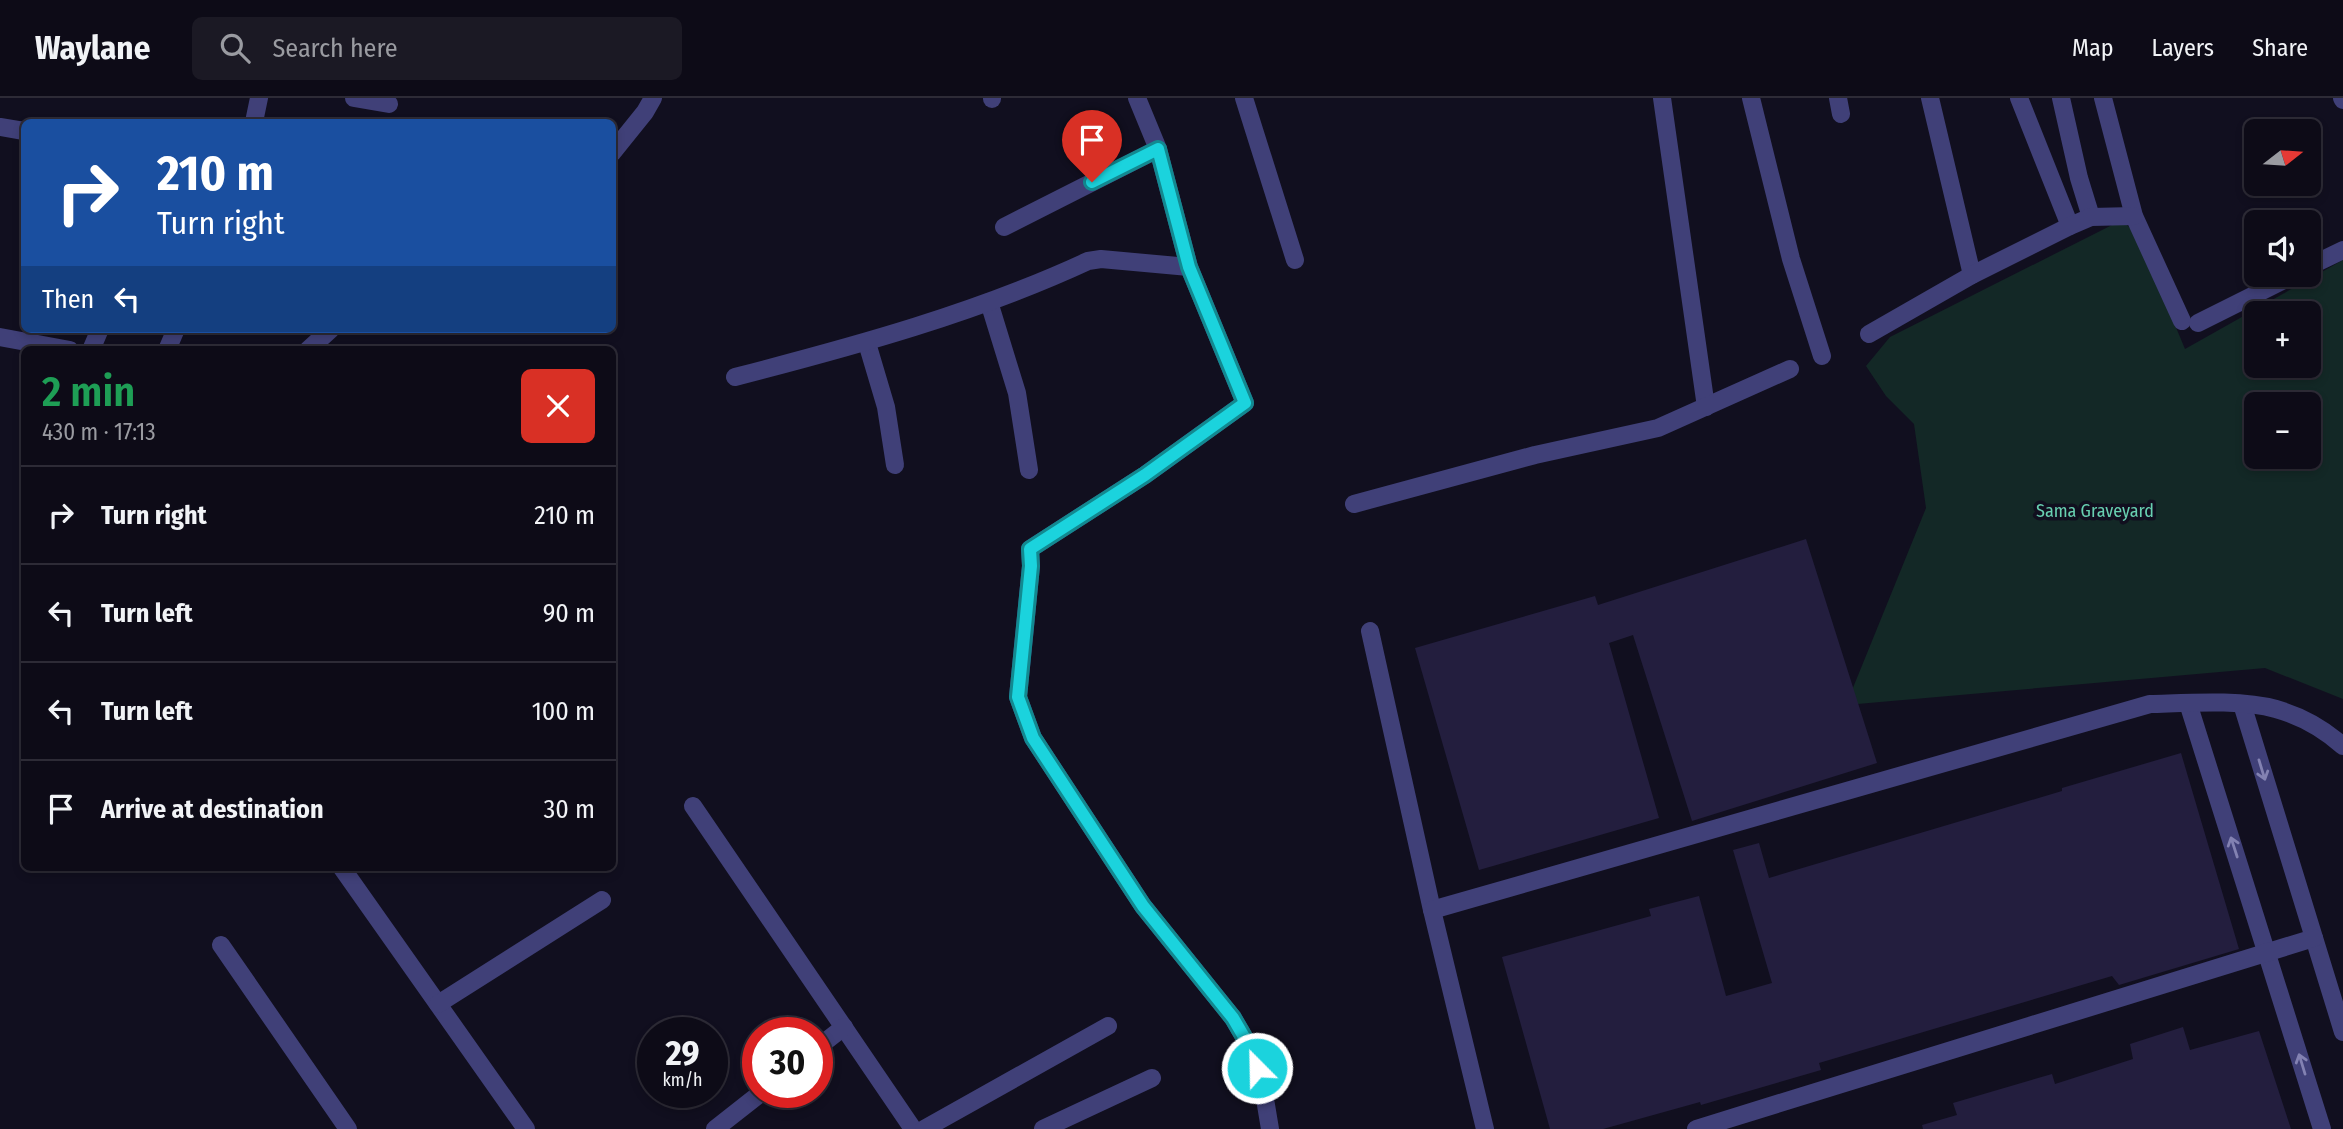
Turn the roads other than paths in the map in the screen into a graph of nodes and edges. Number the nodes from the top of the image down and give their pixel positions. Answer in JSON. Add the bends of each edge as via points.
{"nodes":[{"id":1,"x":259,"y":98,"type":"edge"},
{"id":2,"x":354,"y":98,"type":"edge"},
{"id":3,"x":653,"y":98,"type":"edge"},
{"id":4,"x":1138,"y":98,"type":"edge"},
{"id":5,"x":1244,"y":98,"type":"edge"},
{"id":6,"x":1662,"y":98,"type":"edge"},
{"id":7,"x":1751,"y":98,"type":"edge"},
{"id":8,"x":1930,"y":98,"type":"edge"},
{"id":9,"x":2019,"y":98,"type":"edge"},
{"id":10,"x":2062,"y":98,"type":"edge"},
{"id":11,"x":2103,"y":98,"type":"edge"},
{"id":12,"x":389,"y":104,"type":"dead end"},
{"id":13,"x":255,"y":119,"type":"edge"},
{"id":14,"x":0,"y":127,"type":"edge"},
{"id":15,"x":21,"y":130,"type":"edge"},
{"id":16,"x":616,"y":148,"type":"edge"},
{"id":17,"x":1158,"y":149,"type":"junction"},
{"id":18,"x":2134,"y":216,"type":"junction"},
{"id":19,"x":2091,"y":217,"type":"junction"},
{"id":20,"x":2070,"y":226,"type":"junction"},
{"id":21,"x":1004,"y":227,"type":"dead end"},
{"id":22,"x":2343,"y":250,"type":"edge"},
{"id":23,"x":1295,"y":260,"type":"dead end"},
{"id":24,"x":2321,"y":261,"type":"edge"},
{"id":25,"x":1189,"y":267,"type":"junction"},
{"id":26,"x":1972,"y":275,"type":"junction"},
{"id":27,"x":2267,"y":287,"type":"edge"},
{"id":28,"x":989,"y":302,"type":"junction"},
{"id":29,"x":326,"y":333,"type":"edge"},
{"id":30,"x":1869,"y":334,"type":"dead end"},
{"id":31,"x":0,"y":337,"type":"edge"},
{"id":32,"x":867,"y":342,"type":"junction"},
{"id":33,"x":48,"y":346,"type":"edge"},
{"id":34,"x":312,"y":346,"type":"edge"},
{"id":35,"x":1822,"y":356,"type":"dead end"},
{"id":36,"x":1790,"y":369,"type":"dead end"},
{"id":37,"x":735,"y":377,"type":"dead end"},
{"id":38,"x":1706,"y":407,"type":"junction"},
{"id":39,"x":895,"y":465,"type":"dead end"},
{"id":40,"x":1029,"y":470,"type":"dead end"},
{"id":41,"x":1354,"y":504,"type":"dead end"},
{"id":42,"x":1370,"y":631,"type":"dead end"},
{"id":43,"x":2188,"y":703,"type":"junction"},
{"id":44,"x":2242,"y":704,"type":"junction"},
{"id":45,"x":2343,"y":746,"type":"edge"},
{"id":46,"x":693,"y":806,"type":"dead end"},
{"id":47,"x":344,"y":871,"type":"edge"},
{"id":48,"x":602,"y":900,"type":"dead end"},
{"id":49,"x":1432,"y":910,"type":"junction"},
{"id":50,"x":2314,"y":938,"type":"junction"},
{"id":51,"x":221,"y":945,"type":"dead end"},
{"id":52,"x":2267,"y":951,"type":"junction"},
{"id":53,"x":438,"y":1004,"type":"junction"},
{"id":54,"x":1108,"y":1026,"type":"dead end"},
{"id":55,"x":844,"y":1027,"type":"junction"},
{"id":56,"x":2343,"y":1032,"type":"edge"},
{"id":57,"x":833,"y":1036,"type":"edge"},
{"id":58,"x":1152,"y":1078,"type":"dead end"},
{"id":59,"x":742,"y":1108,"type":"edge"},
{"id":60,"x":348,"y":1129,"type":"edge"},
{"id":61,"x":526,"y":1129,"type":"edge"},
{"id":62,"x":715,"y":1129,"type":"edge"},
{"id":63,"x":913,"y":1129,"type":"edge"},
{"id":64,"x":924,"y":1129,"type":"edge"},
{"id":65,"x":1042,"y":1129,"type":"edge"},
{"id":66,"x":1270,"y":1129,"type":"edge"},
{"id":67,"x":1485,"y":1129,"type":"edge"},
{"id":68,"x":1696,"y":1129,"type":"edge"},
{"id":69,"x":2322,"y":1129,"type":"edge"}],
"edges":[{"from":1,"to":13,"type":"street"},
{"from":2,"to":12,"type":"street"},
{"from":3,"to":16,"type":"street"},
{"from":4,"to":17,"type":"street"},
{"from":5,"to":23,"type":"street"},
{"from":6,"to":38,"type":"street"},
{"from":7,"to":35,"type":"street","via":[[1791,259]]},
{"from":8,"to":26,"type":"street"},
{"from":9,"to":20,"type":"street"},
{"from":10,"to":19,"type":"street"},
{"from":11,"to":18,"type":"street"},
{"from":14,"to":15,"type":"street"},
{"from":17,"to":21,"type":"street"},
{"from":17,"to":25,"type":"street"},
{"from":18,"to":19,"type":"street"},
{"from":18,"to":27,"type":"street","via":[[2190,322]]},
{"from":19,"to":20,"type":"street"},
{"from":20,"to":26,"type":"street"},
{"from":22,"to":24,"type":"street"},
{"from":25,"to":28,"type":"street","via":[[1088,261]]},
{"from":25,"to":66,"type":"street","via":[[1245,403],[1030,549],[1018,697],[1033,738],[1143,906],[1245,1038],[1263,1087]]},
{"from":26,"to":30,"type":"street"},
{"from":28,"to":32,"type":"street"},
{"from":28,"to":40,"type":"street","via":[[1017,393]]},
{"from":29,"to":34,"type":"street"},
{"from":31,"to":33,"type":"street"},
{"from":32,"to":37,"type":"street"},
{"from":32,"to":39,"type":"street","via":[[886,407]]},
{"from":36,"to":38,"type":"street"},
{"from":38,"to":41,"type":"street","via":[[1658,428],[1535,455]]},
{"from":42,"to":49,"type":"street"},
{"from":43,"to":44,"type":"street"},
{"from":43,"to":49,"type":"street","via":[[2150,704]]},
{"from":52,"to":43,"type":"street","one_way":true},
{"from":44,"to":45,"type":"street","via":[[2276,709],[2327,731]]},
{"from":44,"to":50,"type":"street","one_way":true},
{"from":46,"to":55,"type":"street"},
{"from":47,"to":53,"type":"street"},
{"from":48,"to":53,"type":"street"},
{"from":49,"to":67,"type":"street"},
{"from":50,"to":52,"type":"street"},
{"from":50,"to":56,"type":"street"},
{"from":51,"to":60,"type":"street"},
{"from":52,"to":68,"type":"street"},
{"from":69,"to":52,"type":"street","one_way":true},
{"from":53,"to":61,"type":"street"},
{"from":54,"to":64,"type":"street"},
{"from":55,"to":57,"type":"street"},
{"from":55,"to":63,"type":"street"},
{"from":58,"to":65,"type":"street"},
{"from":59,"to":62,"type":"street"}]}
